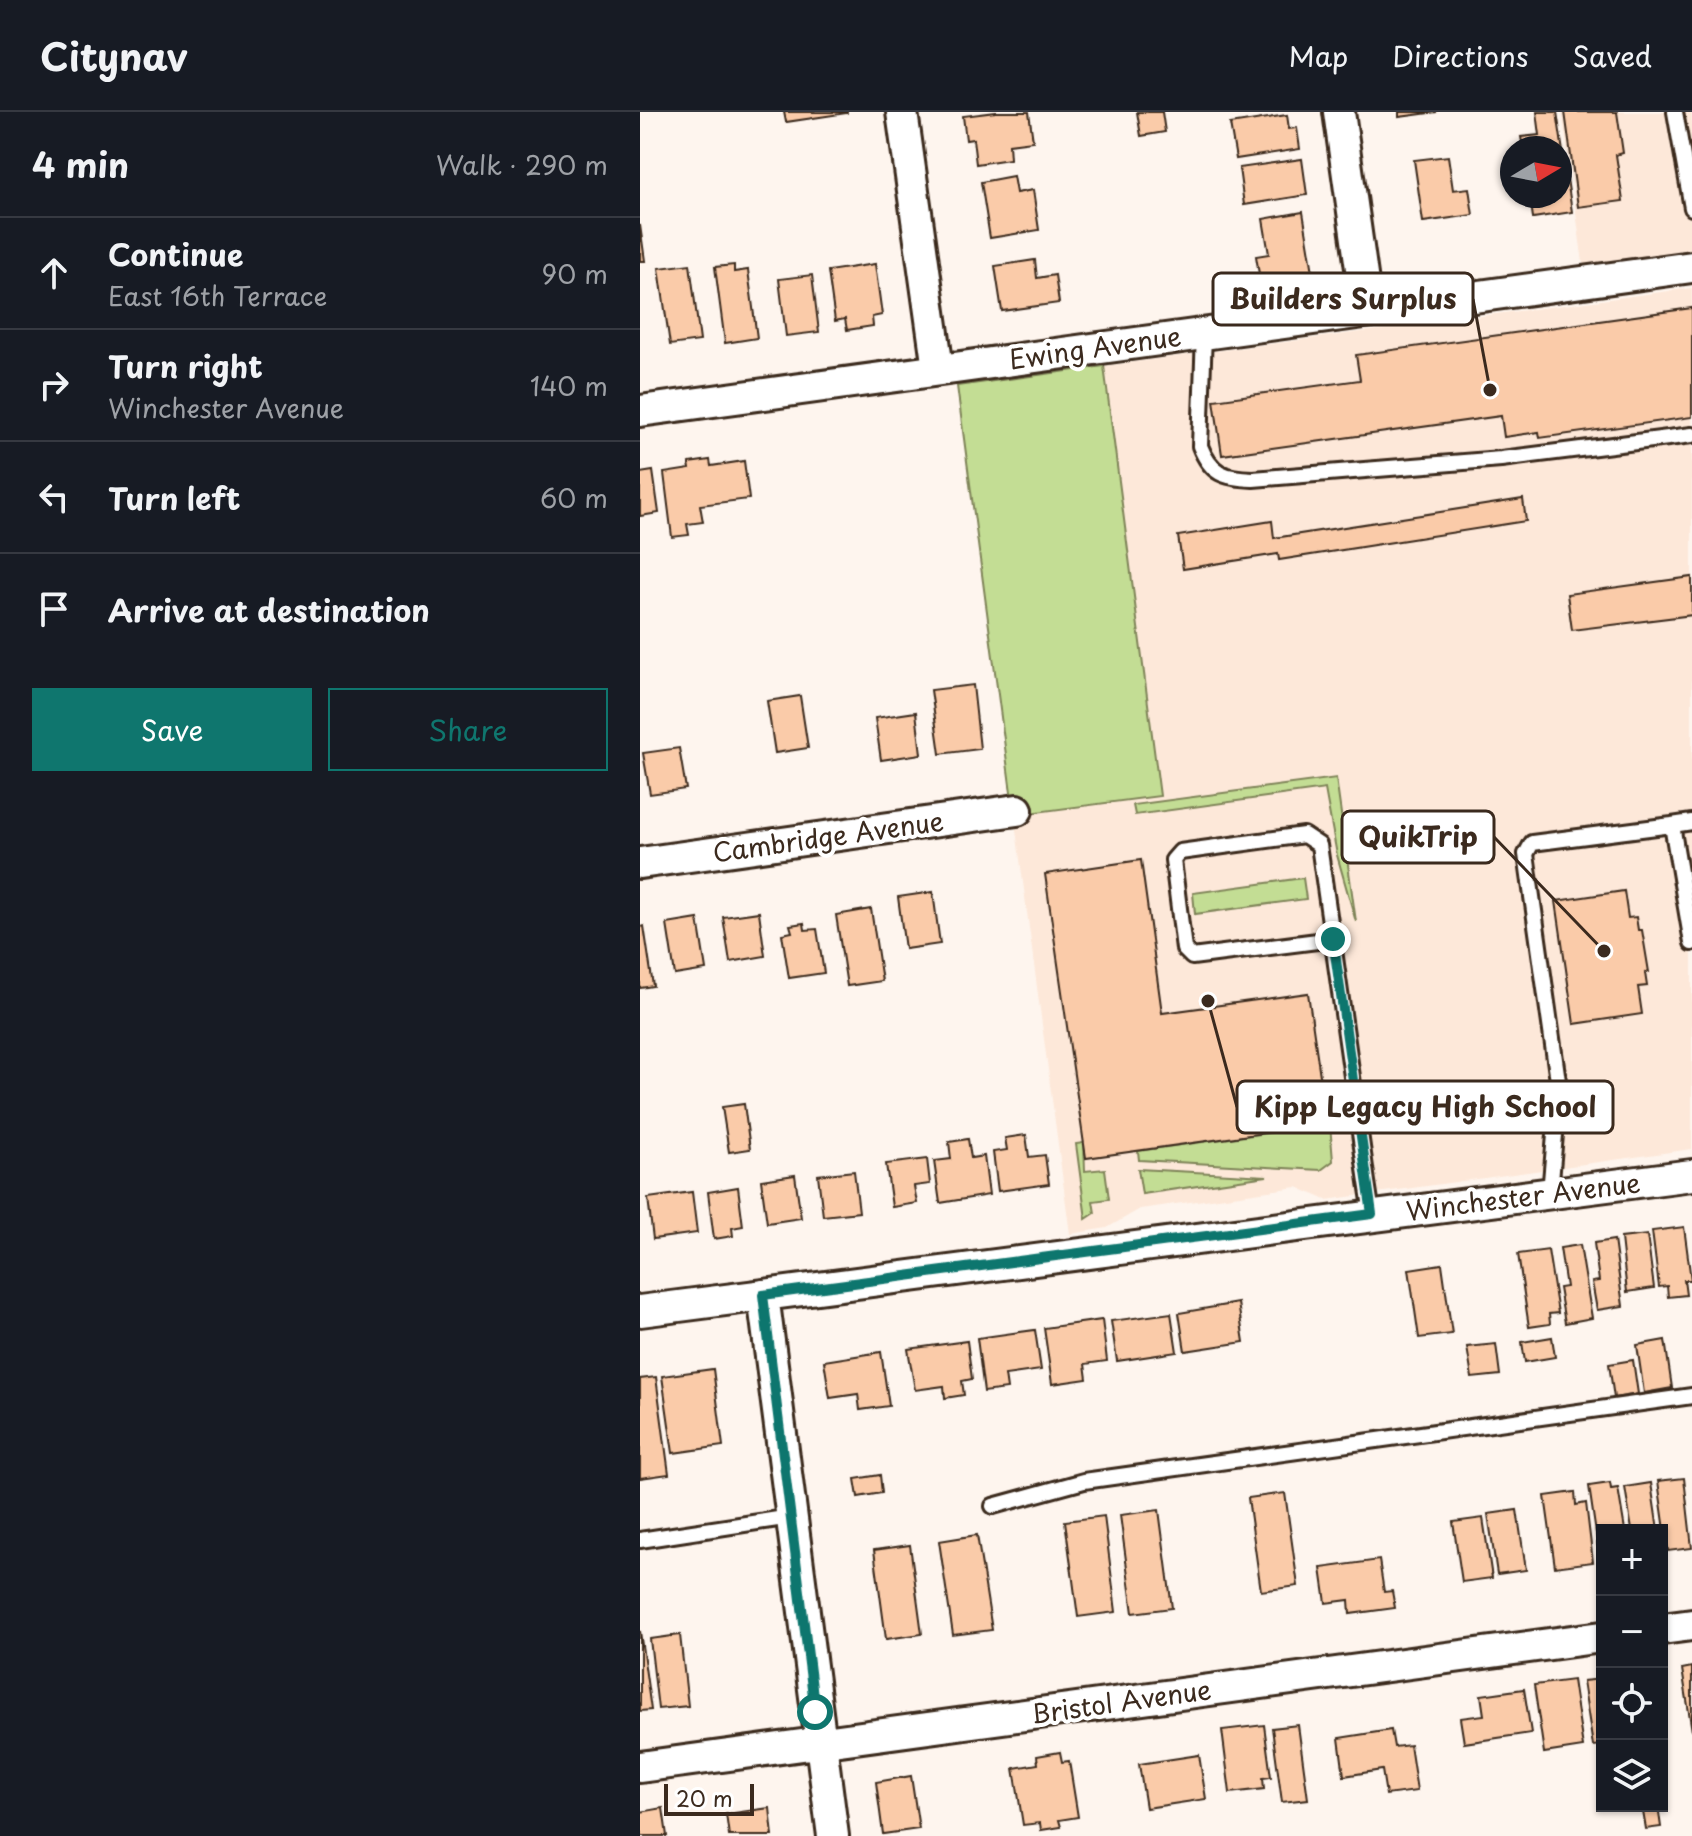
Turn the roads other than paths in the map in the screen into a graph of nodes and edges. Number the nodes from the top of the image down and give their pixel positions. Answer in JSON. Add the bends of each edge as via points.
{"nodes":[{"id":1,"x":902,"y":112,"type":"edge"},
{"id":2,"x":1339,"y":112,"type":"edge"},
{"id":3,"x":1675,"y":112,"type":"edge"},
{"id":4,"x":1692,"y":208,"type":"edge"},
{"id":5,"x":1692,"y":267,"type":"edge"},
{"id":6,"x":1367,"y":311,"type":"junction"},
{"id":7,"x":1204,"y":333,"type":"junction"},
{"id":8,"x":938,"y":369,"type":"junction"},
{"id":9,"x":640,"y":411,"type":"edge"},
{"id":10,"x":1692,"y":435,"type":"edge"},
{"id":11,"x":1017,"y":810,"type":"dead end"},
{"id":12,"x":1692,"y":822,"type":"edge"},
{"id":13,"x":1672,"y":825,"type":"junction"},
{"id":14,"x":640,"y":863,"type":"edge"},
{"id":15,"x":1687,"y":882,"type":"edge"},
{"id":16,"x":1692,"y":938,"type":"edge"},
{"id":17,"x":1333,"y":939,"type":"junction"},
{"id":18,"x":1692,"y":1175,"type":"edge"},
{"id":19,"x":1550,"y":1193,"type":"junction"},
{"id":20,"x":1372,"y":1214,"type":"junction"},
{"id":21,"x":763,"y":1295,"type":"junction"},
{"id":22,"x":640,"y":1311,"type":"edge"},
{"id":23,"x":1692,"y":1396,"type":"edge"},
{"id":24,"x":993,"y":1506,"type":"dead end"},
{"id":25,"x":791,"y":1517,"type":"junction"},
{"id":26,"x":640,"y":1540,"type":"edge"},
{"id":27,"x":1692,"y":1625,"type":"edge"},
{"id":28,"x":1668,"y":1628,"type":"edge"},
{"id":29,"x":1596,"y":1638,"type":"edge"},
{"id":30,"x":819,"y":1742,"type":"junction"},
{"id":31,"x":640,"y":1767,"type":"edge"},
{"id":32,"x":833,"y":1836,"type":"edge"}],
"edges":[{"from":1,"to":8,"type":"street"},
{"from":2,"to":6,"type":"street"},
{"from":3,"to":4,"type":"lane"},
{"from":5,"to":6,"type":"street","name":"Ewing Avenue"},
{"from":6,"to":7,"type":"street","name":"Ewing Avenue"},
{"from":7,"to":8,"type":"street","name":"Ewing Avenue"},
{"from":7,"to":10,"type":"lane","via":[[1200,446],[1220,476],[1253,479],[1501,459]]},
{"from":8,"to":9,"type":"street","name":"Ewing Avenue"},
{"from":11,"to":14,"type":"street","name":"Cambridge Avenue"},
{"from":12,"to":13,"type":"lane"},
{"from":13,"to":15,"type":"lane"},
{"from":13,"to":19,"type":"lane","via":[[1532,843],[1526,854],[1559,1088]]},
{"from":15,"to":16,"type":"lane"},
{"from":17,"to":17,"type":"lane","via":[[1319,845],[1309,837],[1180,852],[1173,860],[1184,949],[1192,957]]},
{"from":17,"to":20,"type":"lane"},
{"from":18,"to":19,"type":"street","name":"Winchester Avenue"},
{"from":19,"to":20,"type":"street","name":"Winchester Avenue"},
{"from":20,"to":21,"type":"street","name":"Winchester Avenue"},
{"from":21,"to":22,"type":"street","name":"Winchester Avenue"},
{"from":21,"to":25,"type":"street"},
{"from":23,"to":24,"type":"lane","via":[[1084,1481]]},
{"from":25,"to":26,"type":"lane"},
{"from":25,"to":30,"type":"street"},
{"from":27,"to":28,"type":"street"},
{"from":29,"to":30,"type":"street","name":"Bristol Avenue"},
{"from":30,"to":31,"type":"street","name":"Bristol Avenue"},
{"from":30,"to":32,"type":"street"}]}
